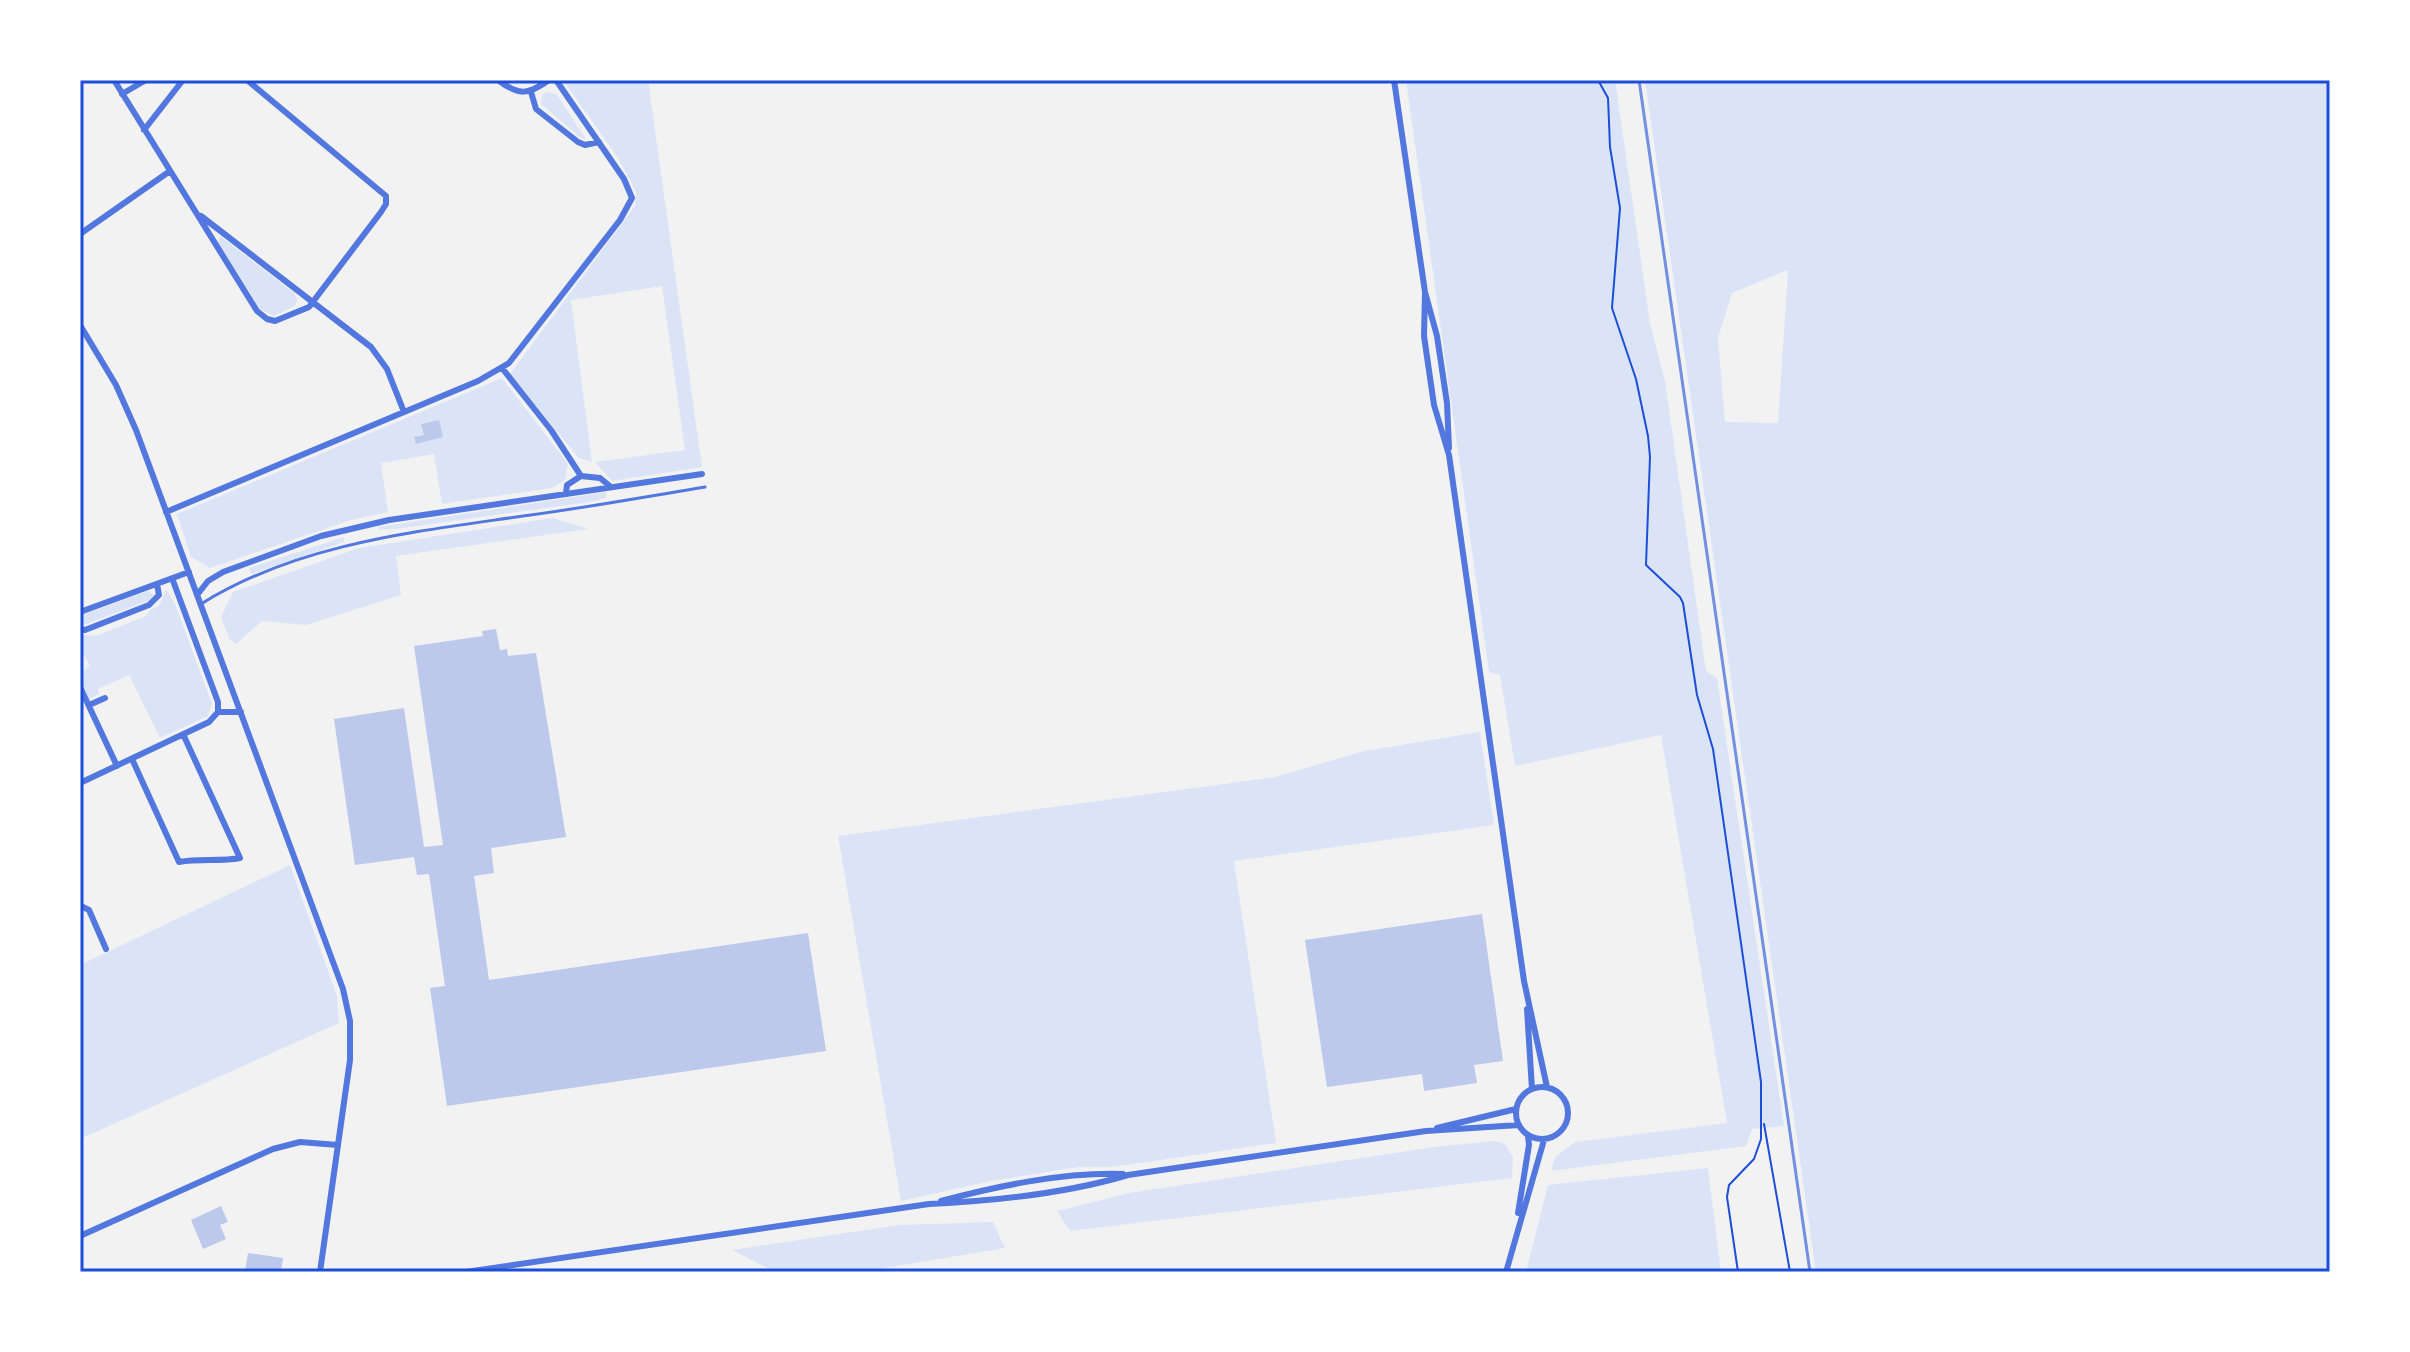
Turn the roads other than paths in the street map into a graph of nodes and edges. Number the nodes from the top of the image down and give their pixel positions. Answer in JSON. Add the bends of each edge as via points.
{"nodes":[{"id":1,"x":114,"y":80,"type":"edge"},
{"id":2,"x":146,"y":80,"type":"edge"},
{"id":3,"x":183,"y":80,"type":"edge"},
{"id":4,"x":247,"y":80,"type":"edge"},
{"id":5,"x":498,"y":80,"type":"edge"},
{"id":6,"x":549,"y":80,"type":"edge"},
{"id":7,"x":556,"y":80,"type":"edge"},
{"id":8,"x":1394,"y":80,"type":"edge"},
{"id":9,"x":531,"y":92,"type":"junction"},
{"id":10,"x":122,"y":94,"type":"junction"},
{"id":11,"x":144,"y":130,"type":"junction"},
{"id":12,"x":599,"y":142,"type":"junction"},
{"id":13,"x":170,"y":171,"type":"junction"},
{"id":14,"x":195,"y":211,"type":"junction"},
{"id":15,"x":80,"y":234,"type":"edge"},
{"id":16,"x":1425,"y":292,"type":"junction"},
{"id":17,"x":313,"y":301,"type":"junction"},
{"id":18,"x":80,"y":325,"type":"edge"},
{"id":19,"x":502,"y":368,"type":"junction"},
{"id":20,"x":404,"y":412,"type":"junction"},
{"id":21,"x":1449,"y":455,"type":"junction"},
{"id":22,"x":702,"y":474,"type":"dead end"},
{"id":23,"x":581,"y":476,"type":"junction"},
{"id":24,"x":611,"y":487,"type":"junction"},
{"id":25,"x":705,"y":487,"type":"dead end"},
{"id":26,"x":566,"y":493,"type":"junction"},
{"id":27,"x":166,"y":512,"type":"junction"},
{"id":28,"x":189,"y":572,"type":"junction"},
{"id":29,"x":172,"y":578,"type":"junction"},
{"id":30,"x":157,"y":584,"type":"junction"},
{"id":31,"x":197,"y":595,"type":"junction"},
{"id":32,"x":201,"y":604,"type":"junction"},
{"id":33,"x":80,"y":612,"type":"edge"},
{"id":34,"x":80,"y":629,"type":"edge"},
{"id":35,"x":80,"y":687,"type":"edge"},
{"id":36,"x":105,"y":698,"type":"dead end"},
{"id":37,"x":89,"y":705,"type":"junction"},
{"id":38,"x":218,"y":712,"type":"junction"},
{"id":39,"x":241,"y":712,"type":"junction"},
{"id":40,"x":183,"y":734,"type":"junction"},
{"id":41,"x":132,"y":759,"type":"junction"},
{"id":42,"x":117,"y":766,"type":"junction"},
{"id":43,"x":80,"y":783,"type":"edge"},
{"id":44,"x":80,"y":908,"type":"edge"},
{"id":45,"x":106,"y":949,"type":"dead end"},
{"id":46,"x":1527,"y":1001,"type":"junction"},
{"id":47,"x":1547,"y":1087,"type":"junction"},
{"id":48,"x":1532,"y":1089,"type":"junction"},
{"id":49,"x":1516,"y":1109,"type":"junction"},
{"id":50,"x":1519,"y":1125,"type":"junction"},
{"id":51,"x":1426,"y":1131,"type":"junction"},
{"id":52,"x":1528,"y":1136,"type":"junction"},
{"id":53,"x":1544,"y":1140,"type":"junction"},
{"id":54,"x":338,"y":1145,"type":"junction"},
{"id":55,"x":1128,"y":1175,"type":"junction"},
{"id":56,"x":929,"y":1204,"type":"junction"},
{"id":57,"x":1516,"y":1228,"type":"junction"},
{"id":58,"x":80,"y":1236,"type":"edge"},
{"id":59,"x":320,"y":1272,"type":"edge"},
{"id":60,"x":466,"y":1272,"type":"edge"},
{"id":61,"x":1506,"y":1272,"type":"edge"}],
"edges":[{"from":1,"to":10,"type":"street"},
{"from":2,"to":10,"type":"street"},
{"from":3,"to":11,"type":"street"},
{"from":4,"to":17,"type":"street","via":[[386,196],[381,212]]},
{"from":5,"to":9,"type":"street","via":[[515,91]]},
{"from":6,"to":9,"type":"street"},
{"from":7,"to":12,"type":"street"},
{"from":8,"to":16,"type":"street"},
{"from":9,"to":12,"type":"street","via":[[536,109],[578,142]]},
{"from":10,"to":11,"type":"street"},
{"from":11,"to":13,"type":"street"},
{"from":12,"to":19,"type":"street","via":[[631,191],[631,204]]},
{"from":13,"to":14,"type":"street"},
{"from":13,"to":15,"type":"street"},
{"from":14,"to":17,"type":"street"},
{"from":14,"to":17,"type":"street","via":[[262,316],[282,319]]},
{"from":16,"to":21,"type":"street","via":[[1447,403]]},
{"from":16,"to":21,"type":"street","via":[[1424,336],[1434,405]]},
{"from":17,"to":20,"type":"street","via":[[378,355]]},
{"from":18,"to":27,"type":"street","via":[[116,385]]},
{"from":19,"to":20,"type":"street"},
{"from":19,"to":23,"type":"street"},
{"from":20,"to":27,"type":"street"},
{"from":21,"to":46,"type":"street"},
{"from":22,"to":24,"type":"street"},
{"from":23,"to":24,"type":"street","via":[[600,478]]},
{"from":23,"to":26,"type":"street","via":[[567,485]]},
{"from":24,"to":26,"type":"street"},
{"from":25,"to":32,"type":"lane","via":[[381,536],[266,572]]},
{"from":26,"to":31,"type":"street","via":[[425,513],[321,536],[223,572]]},
{"from":27,"to":28,"type":"street"},
{"from":28,"to":29,"type":"street"},
{"from":28,"to":31,"type":"street"},
{"from":29,"to":30,"type":"street"},
{"from":29,"to":38,"type":"street"},
{"from":30,"to":33,"type":"street"},
{"from":30,"to":34,"type":"street","via":[[156,601]]},
{"from":31,"to":32,"type":"street"},
{"from":32,"to":39,"type":"street"},
{"from":35,"to":37,"type":"street"},
{"from":36,"to":37,"type":"street"},
{"from":37,"to":42,"type":"street"},
{"from":38,"to":39,"type":"street"},
{"from":38,"to":40,"type":"street"},
{"from":39,"to":54,"type":"street","via":[[347,1005],[350,1060]]},
{"from":40,"to":41,"type":"street"},
{"from":40,"to":41,"type":"street","via":[[240,858],[179,862]]},
{"from":41,"to":42,"type":"street"},
{"from":42,"to":43,"type":"street"},
{"from":44,"to":45,"type":"street","via":[[89,910]]},
{"from":46,"to":47,"type":"street"},
{"from":46,"to":48,"type":"street"},
{"from":47,"to":48,"type":"street"},
{"from":47,"to":53,"type":"street","via":[[1567,1102],[1568,1119],[1560,1133]]},
{"from":48,"to":49,"type":"street"},
{"from":49,"to":50,"type":"street"},
{"from":49,"to":51,"type":"street"},
{"from":50,"to":51,"type":"street"},
{"from":50,"to":52,"type":"street"},
{"from":51,"to":55,"type":"street"},
{"from":52,"to":53,"type":"street"},
{"from":52,"to":57,"type":"street"},
{"from":53,"to":57,"type":"street"},
{"from":54,"to":58,"type":"street","via":[[300,1142],[273,1149]]},
{"from":54,"to":59,"type":"street"},
{"from":55,"to":56,"type":"street","via":[[1087,1187]]},
{"from":55,"to":56,"type":"street","via":[[1084,1175]]},
{"from":56,"to":60,"type":"street"},
{"from":57,"to":61,"type":"street"}]}
